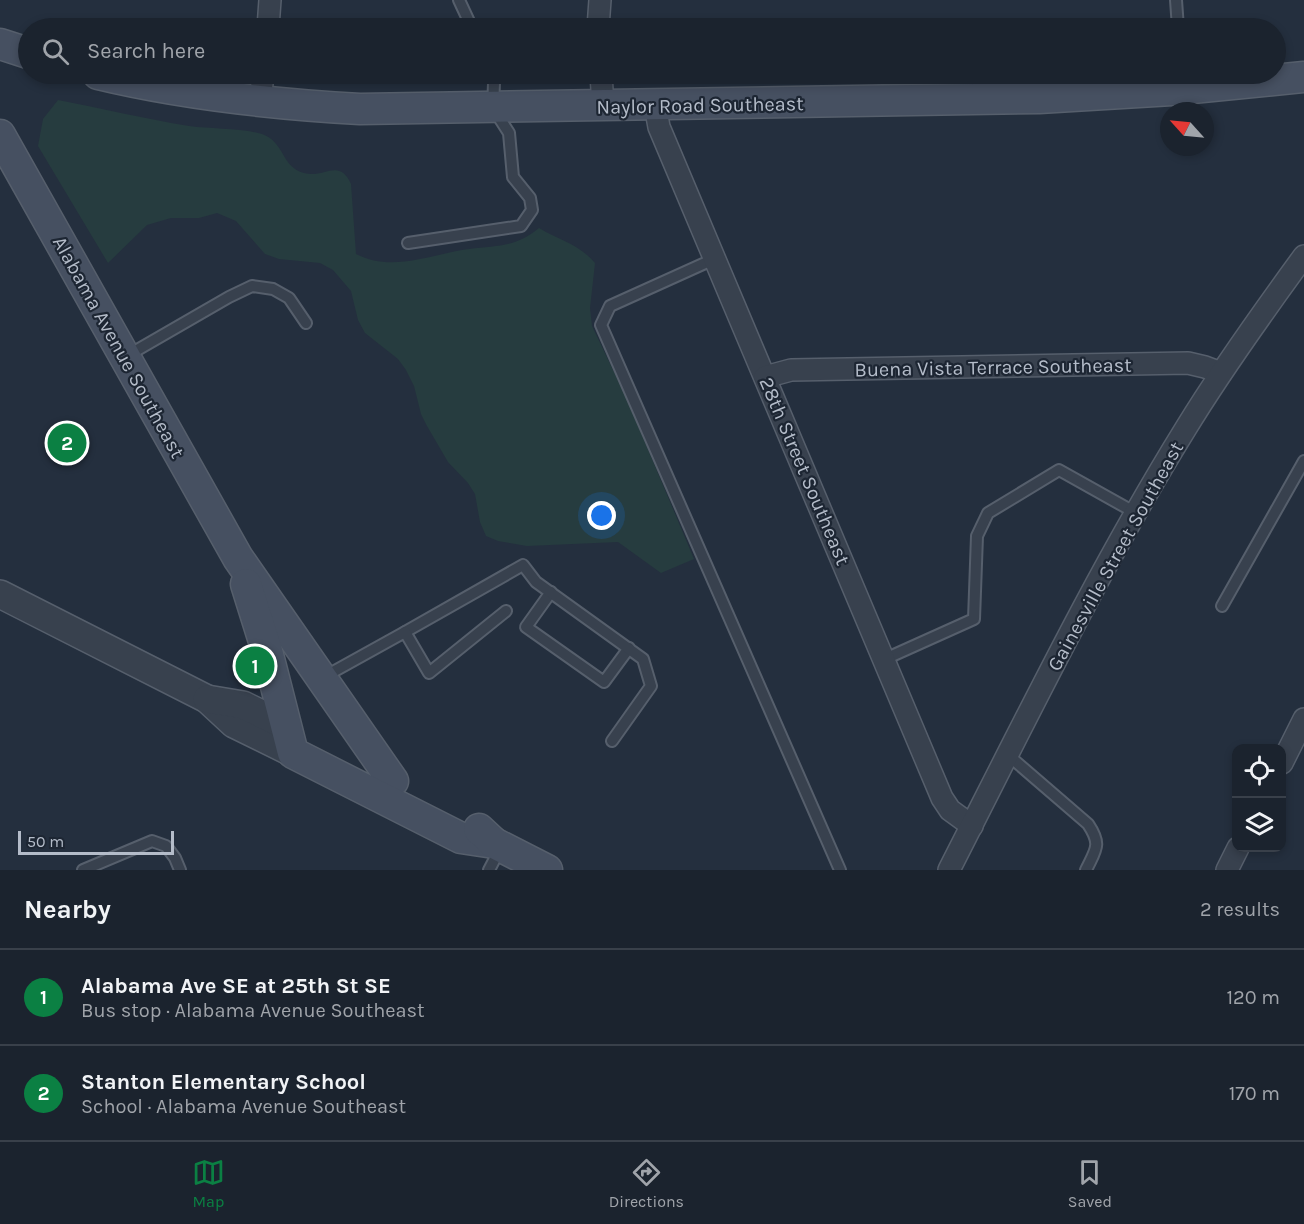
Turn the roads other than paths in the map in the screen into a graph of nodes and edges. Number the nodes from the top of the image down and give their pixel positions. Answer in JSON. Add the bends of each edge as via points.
{"nodes":[{"id":1,"x":270,"y":0,"type":"edge"},
{"id":2,"x":459,"y":0,"type":"edge"},
{"id":3,"x":600,"y":0,"type":"edge"},
{"id":4,"x":1176,"y":0,"type":"edge"},
{"id":5,"x":269,"y":18,"type":"edge"},
{"id":6,"x":467,"y":18,"type":"edge"},
{"id":7,"x":599,"y":18,"type":"edge"},
{"id":8,"x":1177,"y":18,"type":"edge"},
{"id":9,"x":0,"y":44,"type":"edge"},
{"id":10,"x":18,"y":50,"type":"edge"},
{"id":11,"x":1304,"y":77,"type":"edge"},
{"id":12,"x":1286,"y":78,"type":"edge"},
{"id":13,"x":147,"y":84,"type":"edge"},
{"id":14,"x":494,"y":84,"type":"edge"},
{"id":15,"x":602,"y":84,"type":"edge"},
{"id":16,"x":1197,"y":84,"type":"edge"},
{"id":17,"x":262,"y":88,"type":"edge"},
{"id":18,"x":655,"y":105,"type":"junction"},
{"id":19,"x":603,"y":106,"type":"junction"},
{"id":20,"x":493,"y":108,"type":"junction"},
{"id":21,"x":0,"y":135,"type":"edge"},
{"id":22,"x":408,"y":243,"type":"dead end"},
{"id":23,"x":1304,"y":256,"type":"edge"},
{"id":24,"x":714,"y":259,"type":"junction"},
{"id":25,"x":306,"y":323,"type":"dead end"},
{"id":26,"x":125,"y":357,"type":"junction"},
{"id":27,"x":1221,"y":374,"type":"junction"},
{"id":28,"x":765,"y":377,"type":"junction"},
{"id":29,"x":1304,"y":461,"type":"edge"},
{"id":30,"x":1136,"y":513,"type":"junction"},
{"id":31,"x":238,"y":558,"type":"junction"},
{"id":32,"x":551,"y":592,"type":"junction"},
{"id":33,"x":0,"y":594,"type":"edge"},
{"id":34,"x":1222,"y":606,"type":"dead end"},
{"id":35,"x":506,"y":611,"type":"dead end"},
{"id":36,"x":405,"y":632,"type":"junction"},
{"id":37,"x":629,"y":648,"type":"junction"},
{"id":38,"x":885,"y":659,"type":"junction"},
{"id":39,"x":322,"y":678,"type":"junction"},
{"id":40,"x":1304,"y":719,"type":"edge"},
{"id":41,"x":290,"y":739,"type":"junction"},
{"id":42,"x":612,"y":741,"type":"dead end"},
{"id":43,"x":1286,"y":753,"type":"edge"},
{"id":44,"x":1008,"y":755,"type":"junction"},
{"id":45,"x":393,"y":781,"type":"junction"},
{"id":46,"x":972,"y":826,"type":"junction"},
{"id":47,"x":1236,"y":852,"type":"edge"},
{"id":48,"x":494,"y":853,"type":"edge"},
{"id":49,"x":83,"y":870,"type":"edge"},
{"id":50,"x":180,"y":870,"type":"edge"},
{"id":51,"x":547,"y":870,"type":"edge"},
{"id":52,"x":840,"y":870,"type":"edge"},
{"id":53,"x":949,"y":870,"type":"edge"},
{"id":54,"x":1086,"y":870,"type":"edge"},
{"id":55,"x":1227,"y":870,"type":"edge"}],
"edges":[{"from":1,"to":5,"type":"street"},
{"from":2,"to":6,"type":"lane"},
{"from":3,"to":7,"type":"street"},
{"from":4,"to":8,"type":"lane"},
{"from":9,"to":10,"type":"main road"},
{"from":11,"to":12,"type":"main road","name":"Naylor Road Southeast"},
{"from":13,"to":17,"type":"main road","name":"Naylor Road Southeast","via":[[177,90]]},
{"from":14,"to":20,"type":"lane"},
{"from":15,"to":19,"type":"street"},
{"from":16,"to":18,"type":"main road","name":"Naylor Road Southeast","via":[[1012,99]]},
{"from":17,"to":20,"type":"main road","name":"Naylor Road Southeast","via":[[360,109]]},
{"from":18,"to":19,"type":"main road","name":"Naylor Road Southeast"},
{"from":18,"to":24,"type":"street","name":"28th Street Southeast","via":[[659,127]]},
{"from":19,"to":20,"type":"main road","name":"Naylor Road Southeast"},
{"from":20,"to":22,"type":"lane","via":[[508,133],[513,177],[530,198],[532,210],[521,226]]},
{"from":21,"to":26,"type":"main road","name":"Alabama Avenue Southeast"},
{"from":23,"to":27,"type":"street","name":"Gainesville Street Southeast"},
{"from":24,"to":28,"type":"street","name":"28th Street Southeast"},
{"from":24,"to":52,"type":"lane","via":[[610,306],[601,325]]},
{"from":25,"to":26,"type":"lane","via":[[289,298],[273,289],[252,286]]},
{"from":26,"to":31,"type":"main road","name":"Alabama Avenue Southeast"},
{"from":27,"to":28,"type":"street","name":"Buena Vista Terrace Southeast","via":[[1188,363],[791,370]]},
{"from":27,"to":30,"type":"street","name":"Gainesville Street Southeast"},
{"from":28,"to":38,"type":"street","name":"28th Street Southeast"},
{"from":29,"to":34,"type":"lane"},
{"from":30,"to":38,"type":"lane","via":[[1059,470],[988,513],[978,536],[974,619]]},
{"from":30,"to":44,"type":"street","name":"Gainesville Street Southeast"},
{"from":31,"to":39,"type":"main road","name":"Alabama Avenue Southeast"},
{"from":31,"to":41,"type":"main road","name":"Alabama Avenue Southeast"},
{"from":32,"to":36,"type":"lane","via":[[536,582],[523,565]]},
{"from":32,"to":37,"type":"lane"},
{"from":32,"to":37,"type":"lane","via":[[526,627],[604,682]]},
{"from":33,"to":41,"type":"street","via":[[207,699],[243,705]]},
{"from":35,"to":36,"type":"lane","via":[[429,673]]},
{"from":36,"to":39,"type":"lane"},
{"from":37,"to":42,"type":"lane","via":[[643,659],[651,686]]},
{"from":38,"to":46,"type":"street","name":"28th Street Southeast","via":[[942,798],[950,810]]},
{"from":39,"to":45,"type":"main road","name":"Alabama Avenue Southeast"},
{"from":40,"to":43,"type":"street"},
{"from":41,"to":45,"type":"main road","name":"Alabama Avenue Southeast"},
{"from":41,"to":48,"type":"main road","name":"Alabama Avenue Southeast","via":[[461,838]]},
{"from":44,"to":46,"type":"street","name":"Gainesville Street Southeast"},
{"from":44,"to":54,"type":"lane","via":[[1088,824],[1098,846]]},
{"from":45,"to":48,"type":"main road","name":"Alabama Avenue Southeast","via":[[470,820]]},
{"from":46,"to":53,"type":"street","name":"Gainesville Street Southeast"},
{"from":47,"to":55,"type":"street"},
{"from":48,"to":51,"type":"main road","name":"Alabama Avenue Southeast"},
{"from":49,"to":50,"type":"lane","via":[[152,842],[166,846]]}]}
